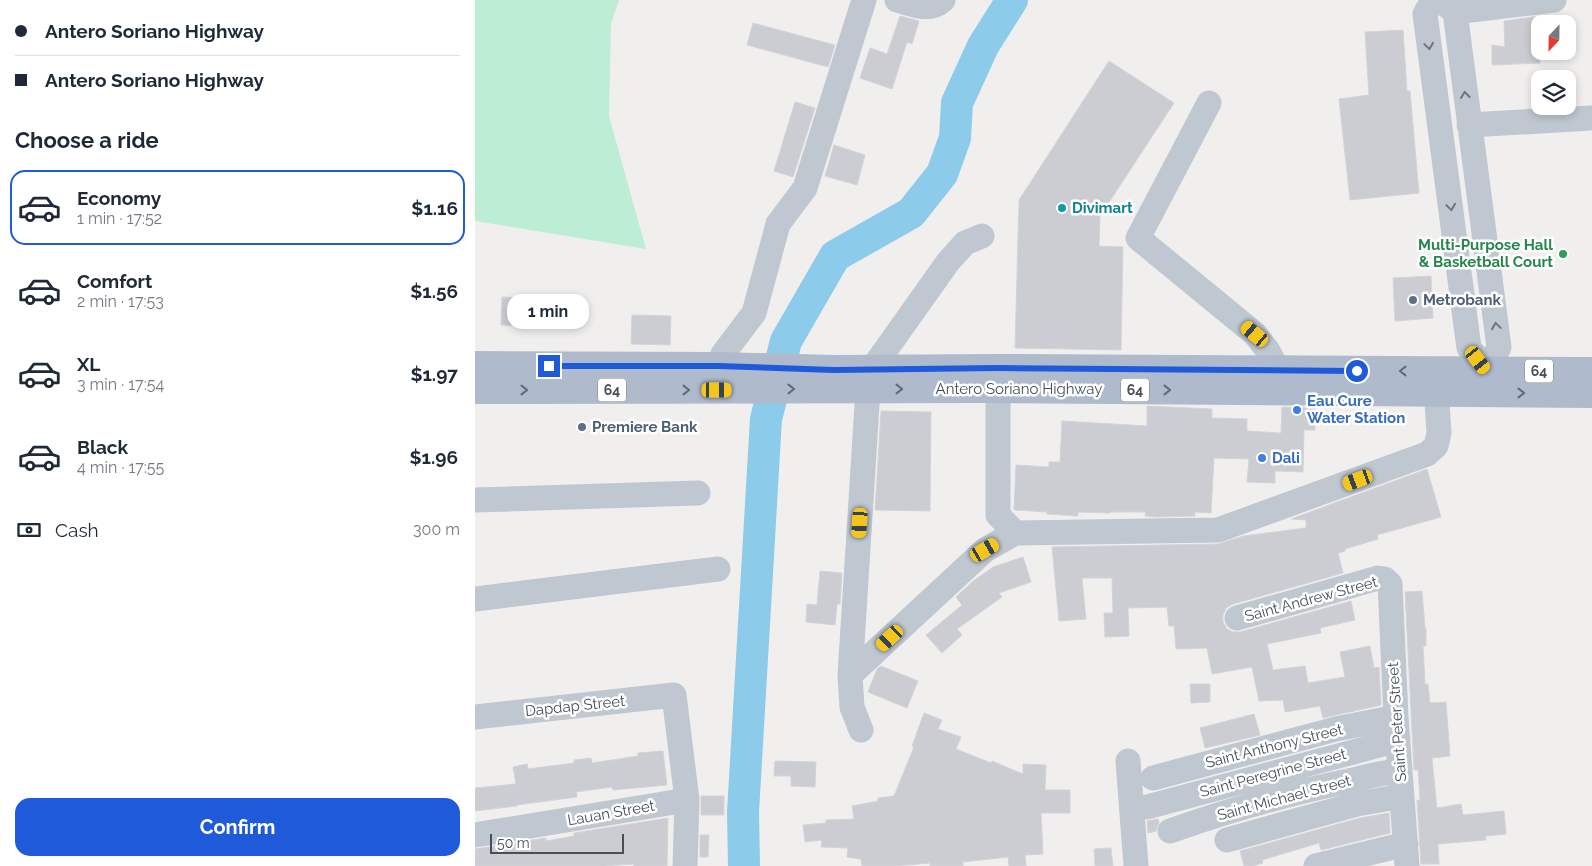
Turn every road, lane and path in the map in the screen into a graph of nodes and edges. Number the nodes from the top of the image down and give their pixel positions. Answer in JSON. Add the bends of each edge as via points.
{"nodes":[{"id":1,"x":864,"y":0,"type":"edge"},
{"id":2,"x":897,"y":0,"type":"edge"},
{"id":3,"x":943,"y":0,"type":"edge"},
{"id":4,"x":1433,"y":0,"type":"edge"},
{"id":5,"x":1554,"y":0,"type":"edge"},
{"id":6,"x":1448,"y":6,"type":"edge"},
{"id":7,"x":1209,"y":103,"type":"dead end"},
{"id":8,"x":1592,"y":118,"type":"edge"},
{"id":9,"x":1469,"y":125,"type":"junction"},
{"id":10,"x":982,"y":236,"type":"dead end"},
{"id":11,"x":475,"y":365,"type":"edge"},
{"id":12,"x":1592,"y":371,"type":"edge"},
{"id":13,"x":718,"y":378,"type":"junction"},
{"id":14,"x":998,"y":378,"type":"junction"},
{"id":15,"x":870,"y":379,"type":"junction"},
{"id":16,"x":1278,"y":381,"type":"junction"},
{"id":17,"x":1436,"y":382,"type":"junction"},
{"id":18,"x":1487,"y":382,"type":"junction"},
{"id":19,"x":475,"y":390,"type":"edge"},
{"id":20,"x":1592,"y":394,"type":"edge"},
{"id":21,"x":698,"y":492,"type":"dead end"},
{"id":22,"x":475,"y":500,"type":"edge"},
{"id":23,"x":1015,"y":533,"type":"junction"},
{"id":24,"x":718,"y":570,"type":"dead end"},
{"id":25,"x":1385,"y":579,"type":"joint"},
{"id":26,"x":475,"y":599,"type":"edge"},
{"id":27,"x":1237,"y":618,"type":"dead end"},
{"id":28,"x":850,"y":675,"type":"junction"},
{"id":29,"x":475,"y":717,"type":"edge"},
{"id":30,"x":1397,"y":729,"type":"junction"},
{"id":31,"x":861,"y":730,"type":"dead end"},
{"id":32,"x":1128,"y":761,"type":"dead end"},
{"id":33,"x":1400,"y":771,"type":"junction"},
{"id":34,"x":1153,"y":778,"type":"dead end"},
{"id":35,"x":1402,"y":796,"type":"junction"},
{"id":36,"x":687,"y":800,"type":"junction"},
{"id":37,"x":1147,"y":807,"type":"dead end"},
{"id":38,"x":1170,"y":831,"type":"dead end"},
{"id":39,"x":475,"y":835,"type":"edge"},
{"id":40,"x":1227,"y":840,"type":"dead end"},
{"id":41,"x":1406,"y":855,"type":"edge"},
{"id":42,"x":685,"y":866,"type":"edge"},
{"id":43,"x":1136,"y":866,"type":"edge"},
{"id":44,"x":1316,"y":866,"type":"edge"}],
"edges":[{"from":1,"to":13,"type":"street","via":[[805,188],[778,224],[754,313],[723,354]]},
{"from":2,"to":3,"type":"street","via":[[922,7],[930,7]]},
{"from":4,"to":18,"type":"street","one_way":true,"via":[[1425,14],[1469,348]]},
{"from":5,"to":6,"type":"street"},
{"from":9,"to":6,"type":"street","one_way":true},
{"from":7,"to":16,"type":"street","via":[[1138,238],[1255,334],[1268,351]]},
{"from":8,"to":9,"type":"street"},
{"from":18,"to":9,"type":"street","one_way":true,"via":[[1499,347]]},
{"from":10,"to":15,"type":"street","via":[[965,243],[948,262]]},
{"from":11,"to":13,"type":"main road","name":"Antero Soriano Highway","number":"64"},
{"from":12,"to":18,"type":"main road","name":"Antero Soriano Highway","number":"64"},
{"from":13,"to":15,"type":"main road","name":"Antero Soriano Highway","number":"64"},
{"from":19,"to":13,"type":"main road","name":"Antero Soriano Highway","number":"64","one_way":true},
{"from":14,"to":15,"type":"main road","name":"Antero Soriano Highway","number":"64"},
{"from":14,"to":16,"type":"main road","name":"Antero Soriano Highway","number":"64"},
{"from":14,"to":23,"type":"street","via":[[998,515]]},
{"from":15,"to":28,"type":"street"},
{"from":16,"to":17,"type":"main road","name":"Antero Soriano Highway","number":"64"},
{"from":17,"to":18,"type":"main road","name":"Antero Soriano Highway","number":"64"},
{"from":17,"to":23,"type":"street","via":[[1439,433],[1436,446],[1427,454],[1218,530]]},
{"from":18,"to":20,"type":"main road","name":"Antero Soriano Highway","number":"64","one_way":true},
{"from":21,"to":22,"type":"street"},
{"from":23,"to":28,"type":"street","via":[[985,550]]},
{"from":24,"to":26,"type":"street"},
{"from":25,"to":27,"type":"street","name":"Saint Andrew Street","via":[[1347,586]]},
{"from":25,"to":30,"type":"street","name":"Saint Peter Street","via":[[1389,584]]},
{"from":28,"to":31,"type":"street","via":[[852,707]]},
{"from":29,"to":36,"type":"street","name":"Dapdap Street","via":[[675,696]]},
{"from":30,"to":33,"type":"street","name":"Saint Peter Street"},
{"from":30,"to":34,"type":"street","name":"Saint Anthony Street","via":[[1336,729]]},
{"from":30,"to":37,"type":"street","name":"Saint Peregrine Street"},
{"from":32,"to":43,"type":"street"},
{"from":33,"to":35,"type":"street","name":"Saint Peter Street"},
{"from":33,"to":38,"type":"street","name":"Saint Michael Street","via":[[1295,793]]},
{"from":35,"to":40,"type":"street","via":[[1357,804]]},
{"from":35,"to":41,"type":"street","name":"Saint Peter Street"},
{"from":36,"to":39,"type":"street","name":"Lauan Street"},
{"from":36,"to":42,"type":"street"},
{"from":41,"to":44,"type":"street"}]}
